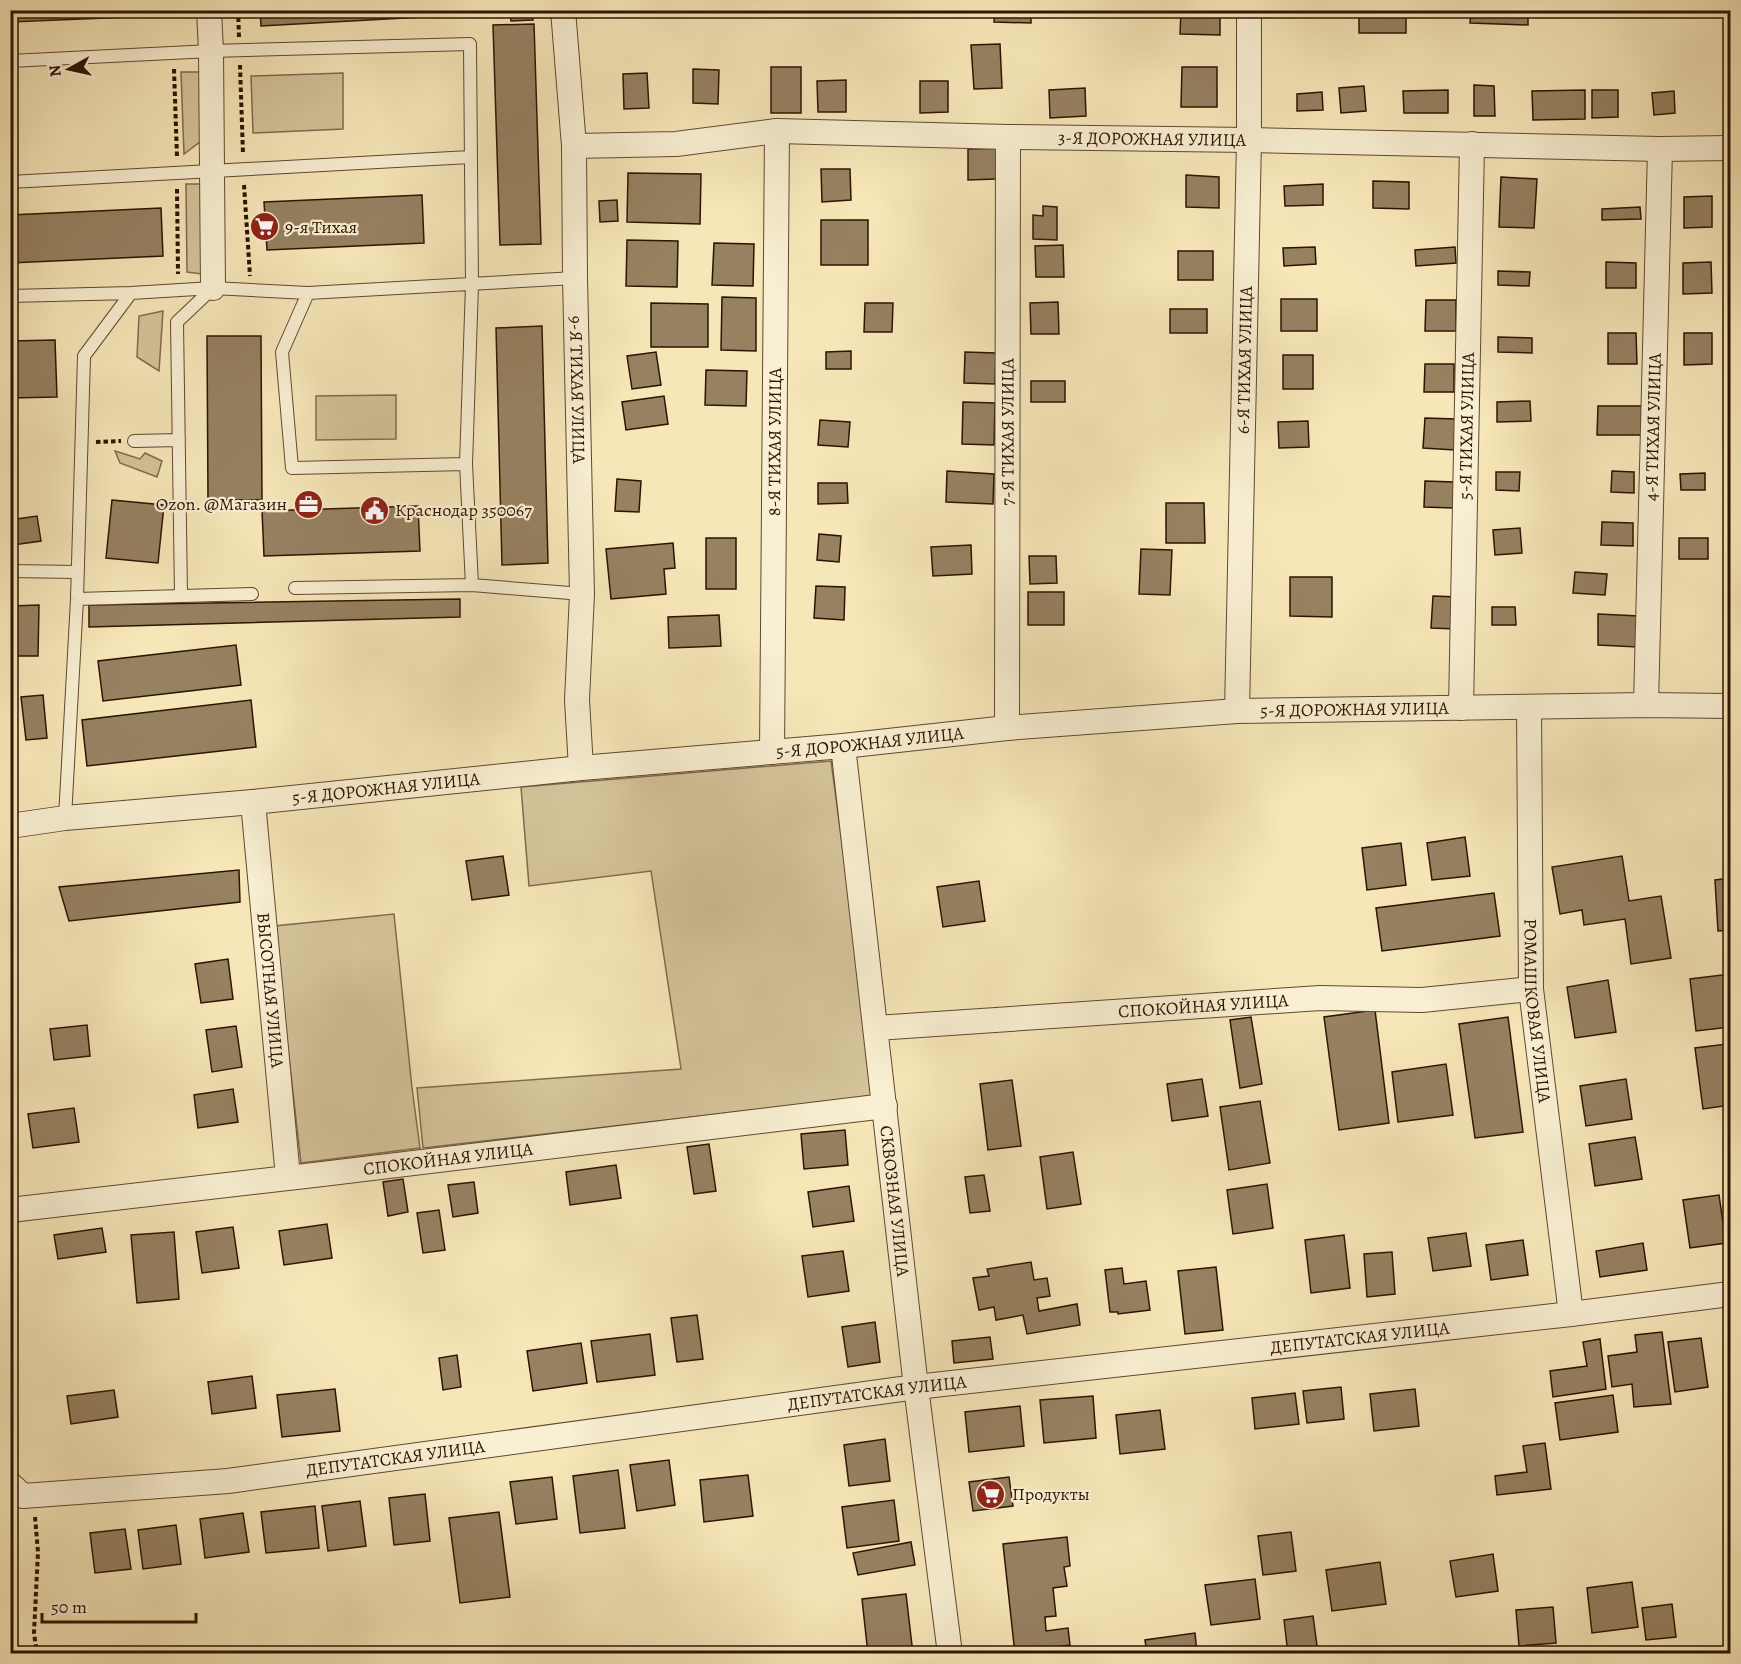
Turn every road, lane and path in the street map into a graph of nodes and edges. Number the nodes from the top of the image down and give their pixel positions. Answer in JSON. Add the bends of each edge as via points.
{"nodes":[{"id":1,"x":209,"y":10,"type":"edge"},
{"id":2,"x":238,"y":10,"type":"edge"},
{"id":3,"x":563,"y":10,"type":"edge"},
{"id":4,"x":1249,"y":10,"type":"edge"},
{"id":5,"x":240,"y":50,"type":"junction"},
{"id":6,"x":211,"y":51,"type":"junction"},
{"id":7,"x":10,"y":61,"type":"edge"},
{"id":8,"x":777,"y":131,"type":"junction"},
{"id":9,"x":1008,"y":137,"type":"junction"},
{"id":10,"x":1250,"y":140,"type":"junction"},
{"id":11,"x":1472,"y":144,"type":"junction"},
{"id":12,"x":574,"y":146,"type":"junction"},
{"id":13,"x":1731,"y":148,"type":"edge"},
{"id":14,"x":1660,"y":149,"type":"junction"},
{"id":15,"x":470,"y":157,"type":"junction"},
{"id":16,"x":243,"y":170,"type":"junction"},
{"id":17,"x":212,"y":171,"type":"junction"},
{"id":18,"x":10,"y":182,"type":"edge"},
{"id":19,"x":575,"y":279,"type":"junction"},
{"id":20,"x":472,"y":285,"type":"junction"},
{"id":21,"x":213,"y":288,"type":"junction"},
{"id":22,"x":250,"y":290,"type":"junction"},
{"id":23,"x":131,"y":293,"type":"junction"},
{"id":24,"x":308,"y":293,"type":"junction"},
{"id":25,"x":10,"y":296,"type":"edge"},
{"id":26,"x":179,"y":440,"type":"junction"},
{"id":27,"x":134,"y":441,"type":"joint"},
{"id":28,"x":81,"y":442,"type":"junction"},
{"id":29,"x":466,"y":464,"type":"junction"},
{"id":30,"x":10,"y":571,"type":"edge"},
{"id":31,"x":77,"y":572,"type":"junction"},
{"id":32,"x":472,"y":585,"type":"junction"},
{"id":33,"x":295,"y":588,"type":"dead end"},
{"id":34,"x":252,"y":594,"type":"dead end"},
{"id":35,"x":582,"y":594,"type":"junction"},
{"id":36,"x":181,"y":595,"type":"junction"},
{"id":37,"x":77,"y":599,"type":"junction"},
{"id":38,"x":1646,"y":705,"type":"junction"},
{"id":39,"x":1731,"y":706,"type":"edge"},
{"id":40,"x":1529,"y":707,"type":"junction"},
{"id":41,"x":1461,"y":708,"type":"junction"},
{"id":42,"x":1238,"y":711,"type":"junction"},
{"id":43,"x":1007,"y":728,"type":"junction"},
{"id":44,"x":843,"y":746,"type":"junction"},
{"id":45,"x":772,"y":753,"type":"junction"},
{"id":46,"x":581,"y":768,"type":"junction"},
{"id":47,"x":253,"y":802,"type":"junction"},
{"id":48,"x":65,"y":818,"type":"junction"},
{"id":49,"x":10,"y":826,"type":"edge"},
{"id":50,"x":1531,"y":988,"type":"junction"},
{"id":51,"x":876,"y":1028,"type":"junction"},
{"id":52,"x":885,"y":1106,"type":"junction"},
{"id":53,"x":288,"y":1177,"type":"junction"},
{"id":54,"x":10,"y":1209,"type":"edge"},
{"id":55,"x":1731,"y":1294,"type":"edge"},
{"id":56,"x":1571,"y":1314,"type":"junction"},
{"id":57,"x":916,"y":1387,"type":"junction"},
{"id":58,"x":22,"y":1492,"type":"edge"},
{"id":59,"x":37,"y":1653,"type":"edge"},
{"id":60,"x":950,"y":1653,"type":"edge"}],
"edges":[{"from":1,"to":6,"type":"street"},
{"from":2,"to":5,"type":"path"},
{"from":3,"to":12,"type":"street","name":"9-Я ТИХАЯ УЛИЦА"},
{"from":4,"to":10,"type":"street","name":"6-Я ТИХАЯ УЛИЦА"},
{"from":5,"to":6,"type":"lane"},
{"from":5,"to":15,"type":"lane","via":[[470,44]]},
{"from":5,"to":16,"type":"path"},
{"from":6,"to":7,"type":"lane"},
{"from":6,"to":17,"type":"street"},
{"from":8,"to":9,"type":"street","name":"3-Я ДОРОЖНАЯ УЛИЦА"},
{"from":8,"to":12,"type":"street","name":"3-Я ДОРОЖНАЯ УЛИЦА","via":[[676,144]]},
{"from":8,"to":45,"type":"street","name":"8-Я ТИХАЯ УЛИЦА"},
{"from":9,"to":10,"type":"street","name":"3-Я ДОРОЖНАЯ УЛИЦА"},
{"from":9,"to":43,"type":"street","name":"7-Я ТИХАЯ УЛИЦА"},
{"from":10,"to":11,"type":"street","name":"3-Я ДОРОЖНАЯ УЛИЦА"},
{"from":10,"to":42,"type":"street","name":"6-Я ТИХАЯ УЛИЦА"},
{"from":11,"to":14,"type":"street","name":"3-Я ДОРОЖНАЯ УЛИЦА"},
{"from":11,"to":41,"type":"street","name":"5-Я ТИХАЯ УЛИЦА"},
{"from":12,"to":19,"type":"street","name":"9-Я ТИХАЯ УЛИЦА"},
{"from":13,"to":14,"type":"street","name":"3-Я ДОРОЖНАЯ УЛИЦА"},
{"from":14,"to":38,"type":"street","name":"4-Я ТИХАЯ УЛИЦА"},
{"from":15,"to":16,"type":"lane"},
{"from":15,"to":20,"type":"lane"},
{"from":16,"to":17,"type":"lane"},
{"from":16,"to":22,"type":"path"},
{"from":17,"to":18,"type":"lane"},
{"from":17,"to":21,"type":"street"},
{"from":19,"to":20,"type":"lane"},
{"from":19,"to":35,"type":"street","name":"9-Я ТИХАЯ УЛИЦА"},
{"from":20,"to":24,"type":"lane"},
{"from":20,"to":29,"type":"lane"},
{"from":21,"to":22,"type":"lane"},
{"from":21,"to":23,"type":"lane"},
{"from":21,"to":26,"type":"lane","via":[[177,322]]},
{"from":22,"to":24,"type":"lane"},
{"from":23,"to":25,"type":"lane"},
{"from":23,"to":28,"type":"lane","via":[[84,356]]},
{"from":24,"to":29,"type":"lane","via":[[282,352],[292,468]]},
{"from":26,"to":27,"type":"lane"},
{"from":26,"to":36,"type":"lane"},
{"from":27,"to":28,"type":"path"},
{"from":28,"to":31,"type":"lane"},
{"from":29,"to":32,"type":"lane"},
{"from":30,"to":31,"type":"lane"},
{"from":31,"to":37,"type":"lane"},
{"from":32,"to":33,"type":"lane"},
{"from":32,"to":35,"type":"lane"},
{"from":34,"to":36,"type":"lane"},
{"from":35,"to":46,"type":"street","name":"9-Я ТИХАЯ УЛИЦА","via":[[577,700]]},
{"from":36,"to":37,"type":"lane"},
{"from":37,"to":48,"type":"lane"},
{"from":38,"to":39,"type":"street","name":"5-Я ДОРОЖНАЯ УЛИЦА"},
{"from":38,"to":40,"type":"street","name":"5-Я ДОРОЖНАЯ УЛИЦА"},
{"from":40,"to":41,"type":"street","name":"5-Я ДОРОЖНАЯ УЛИЦА"},
{"from":40,"to":50,"type":"street","name":"РОМАШКОВАЯ УЛИЦА"},
{"from":41,"to":42,"type":"street","name":"5-Я ДОРОЖНАЯ УЛИЦА"},
{"from":42,"to":43,"type":"street","name":"5-Я ДОРОЖНАЯ УЛИЦА"},
{"from":43,"to":44,"type":"street","name":"5-Я ДОРОЖНАЯ УЛИЦА"},
{"from":44,"to":45,"type":"street","name":"5-Я ДОРОЖНАЯ УЛИЦА"},
{"from":44,"to":51,"type":"street","name":"СКВОЗНАЯ УЛИЦА"},
{"from":45,"to":46,"type":"street","name":"5-Я ДОРОЖНАЯ УЛИЦА"},
{"from":46,"to":47,"type":"street","name":"5-Я ДОРОЖНАЯ УЛИЦА"},
{"from":47,"to":48,"type":"street","name":"5-Я ДОРОЖНАЯ УЛИЦА"},
{"from":47,"to":53,"type":"street","name":"ВЫСОТНАЯ УЛИЦА"},
{"from":48,"to":49,"type":"street","name":"5-Я ДОРОЖНАЯ УЛИЦА"},
{"from":50,"to":51,"type":"street","name":"СПОКОЙНАЯ УЛИЦА","via":[[1422,1000],[1320,998]]},
{"from":50,"to":56,"type":"street","name":"РОМАШКОВАЯ УЛИЦА"},
{"from":51,"to":52,"type":"street","name":"СКВОЗНАЯ УЛИЦА"},
{"from":52,"to":53,"type":"street","name":"СПОКОЙНАЯ УЛИЦА"},
{"from":52,"to":57,"type":"street","name":"СКВОЗНАЯ УЛИЦА"},
{"from":53,"to":54,"type":"street","name":"СПОКОЙНАЯ УЛИЦА"},
{"from":55,"to":56,"type":"street","name":"ДЕПУТАТСКАЯ УЛИЦА"},
{"from":56,"to":57,"type":"street","name":"ДЕПУТАТСКАЯ УЛИЦА"},
{"from":57,"to":58,"type":"street","name":"ДЕПУТАТСКАЯ УЛИЦА","via":[[228,1481]]},
{"from":57,"to":60,"type":"street","name":"СКВОЗНАЯ УЛИЦА"},
{"from":58,"to":59,"type":"path","via":[[38,1551],[34,1633]]}]}
